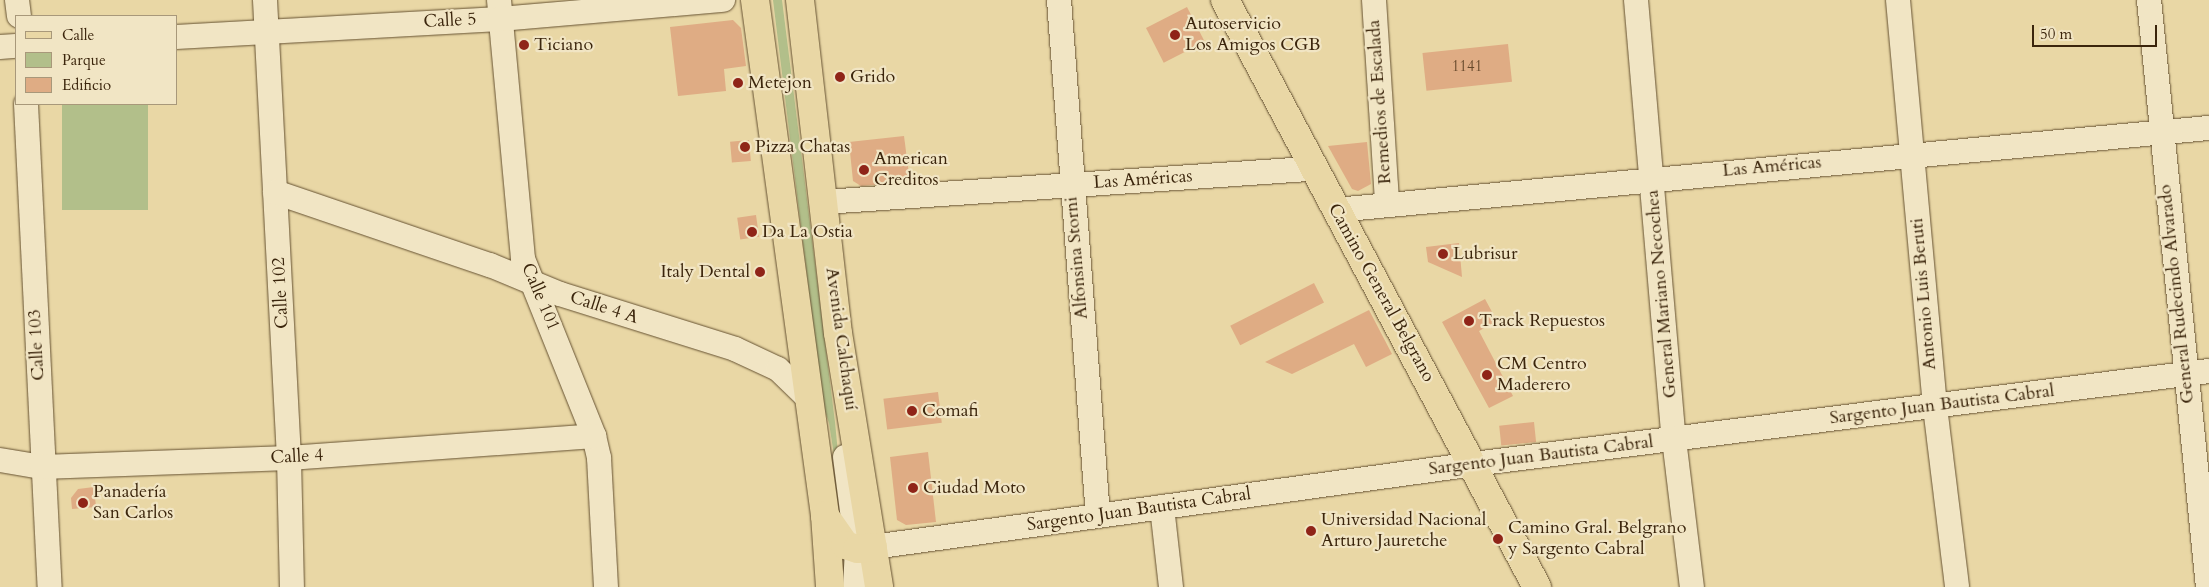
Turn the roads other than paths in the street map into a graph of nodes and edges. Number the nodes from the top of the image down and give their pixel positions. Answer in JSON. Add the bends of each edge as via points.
{"nodes":[{"id":1,"x":17,"y":0,"type":"edge"},
{"id":2,"x":265,"y":0,"type":"edge"},
{"id":3,"x":723,"y":0,"type":"edge"},
{"id":4,"x":755,"y":0,"type":"edge"},
{"id":5,"x":800,"y":0,"type":"edge"},
{"id":6,"x":1059,"y":0,"type":"edge"},
{"id":7,"x":1225,"y":0,"type":"edge"},
{"id":8,"x":1374,"y":0,"type":"edge"},
{"id":9,"x":1636,"y":0,"type":"edge"},
{"id":10,"x":1898,"y":0,"type":"edge"},
{"id":11,"x":2149,"y":0,"type":"edge"},
{"id":12,"x":500,"y":9,"type":"edge"},
{"id":13,"x":19,"y":15,"type":"edge"},
{"id":14,"x":267,"y":32,"type":"junction"},
{"id":15,"x":178,"y":37,"type":"edge"},
{"id":16,"x":15,"y":46,"type":"edge"},
{"id":17,"x":0,"y":47,"type":"edge"},
{"id":18,"x":26,"y":105,"type":"edge"},
{"id":19,"x":2209,"y":128,"type":"edge"},
{"id":20,"x":2160,"y":133,"type":"junction"},
{"id":21,"x":1911,"y":153,"type":"junction"},
{"id":22,"x":1313,"y":169,"type":"junction"},
{"id":23,"x":1652,"y":178,"type":"junction"},
{"id":24,"x":1071,"y":185,"type":"junction"},
{"id":25,"x":275,"y":192,"type":"junction"},
{"id":26,"x":824,"y":202,"type":"junction"},
{"id":27,"x":1387,"y":204,"type":"junction"},
{"id":28,"x":1336,"y":210,"type":"junction"},
{"id":29,"x":530,"y":282,"type":"junction"},
{"id":30,"x":2209,"y":371,"type":"edge"},
{"id":31,"x":2186,"y":374,"type":"junction"},
{"id":32,"x":810,"y":400,"type":"junction"},
{"id":33,"x":1935,"y":407,"type":"junction"},
{"id":34,"x":594,"y":436,"type":"junction"},
{"id":35,"x":1674,"y":439,"type":"junction"},
{"id":36,"x":289,"y":458,"type":"junction"},
{"id":37,"x":0,"y":460,"type":"edge"},
{"id":38,"x":1474,"y":464,"type":"junction"},
{"id":39,"x":42,"y":467,"type":"junction"},
{"id":40,"x":1162,"y":507,"type":"junction"},
{"id":41,"x":825,"y":515,"type":"junction"},
{"id":42,"x":1098,"y":516,"type":"junction"},
{"id":43,"x":865,"y":548,"type":"junction"},
{"id":44,"x":50,"y":587,"type":"edge"},
{"id":45,"x":292,"y":587,"type":"edge"},
{"id":46,"x":606,"y":587,"type":"edge"},
{"id":47,"x":830,"y":587,"type":"edge"},
{"id":48,"x":855,"y":587,"type":"edge"},
{"id":49,"x":879,"y":587,"type":"edge"},
{"id":50,"x":1170,"y":587,"type":"edge"},
{"id":51,"x":1536,"y":587,"type":"edge"},
{"id":52,"x":1692,"y":587,"type":"edge"},
{"id":53,"x":1957,"y":587,"type":"edge"},
{"id":54,"x":2208,"y":587,"type":"edge"}],
"edges":[{"from":1,"to":13,"type":"street"},
{"from":2,"to":14,"type":"street","name":"Calle 102"},
{"from":3,"to":12,"type":"street","name":"Calle 5"},
{"from":4,"to":32,"type":"main road"},
{"from":5,"to":26,"type":"main road","name":"Avenida Calchaquí"},
{"from":6,"to":24,"type":"street","name":"Alfonsina Storni"},
{"from":7,"to":22,"type":"main road","name":"Camino General Belgrano"},
{"from":8,"to":27,"type":"street","name":"Remedios de Escalada"},
{"from":9,"to":23,"type":"street","name":"General Mariano Necochea"},
{"from":10,"to":21,"type":"street","name":"Antonio Luis Beruti"},
{"from":11,"to":20,"type":"street","name":"General Rudecindo Alvarado"},
{"from":12,"to":14,"type":"street","name":"Calle 5"},
{"from":12,"to":29,"type":"street","name":"Calle 101","via":[[519,236]]},
{"from":14,"to":15,"type":"street","name":"Calle 5"},
{"from":14,"to":25,"type":"street","name":"Calle 102"},
{"from":16,"to":17,"type":"street"},
{"from":18,"to":39,"type":"street","name":"Calle 103"},
{"from":19,"to":20,"type":"street","name":"Las Américas"},
{"from":20,"to":21,"type":"street","name":"Las Américas"},
{"from":20,"to":31,"type":"street","name":"General Rudecindo Alvarado"},
{"from":21,"to":23,"type":"street","name":"Las Américas"},
{"from":21,"to":33,"type":"street","name":"Antonio Luis Beruti"},
{"from":22,"to":24,"type":"street","name":"Las Américas"},
{"from":22,"to":28,"type":"main road","name":"Camino General Belgrano"},
{"from":23,"to":27,"type":"street","name":"Las Américas"},
{"from":23,"to":35,"type":"street","name":"General Mariano Necochea"},
{"from":24,"to":26,"type":"street","name":"Las Américas"},
{"from":24,"to":42,"type":"street","name":"Alfonsina Storni"},
{"from":25,"to":29,"type":"street","name":"Calle 4 A","via":[[490,265]]},
{"from":25,"to":36,"type":"street","name":"Calle 102"},
{"from":26,"to":43,"type":"main road","name":"Avenida Calchaquí"},
{"from":27,"to":28,"type":"street","name":"Las Américas"},
{"from":28,"to":38,"type":"main road","name":"Camino General Belgrano"},
{"from":29,"to":32,"type":"street","name":"Calle 4 A","via":[[763,361],[791,380]]},
{"from":29,"to":34,"type":"street","name":"Calle 101","via":[[550,318]]},
{"from":30,"to":31,"type":"street","name":"Sargento Juan Bautista Cabral"},
{"from":31,"to":33,"type":"street","name":"Sargento Juan Bautista Cabral"},
{"from":31,"to":54,"type":"street","name":"General Rudecindo Alvarado"},
{"from":32,"to":41,"type":"main road"},
{"from":33,"to":35,"type":"street","name":"Sargento Juan Bautista Cabral"},
{"from":33,"to":53,"type":"street","name":"Antonio Luis Beruti"},
{"from":34,"to":36,"type":"street","name":"Calle 4"},
{"from":34,"to":46,"type":"street","name":"Calle 101","via":[[599,458]]},
{"from":35,"to":38,"type":"street","name":"Sargento Juan Bautista Cabral"},
{"from":35,"to":52,"type":"street","name":"General Mariano Necochea"},
{"from":36,"to":39,"type":"street","name":"Calle 4"},
{"from":36,"to":45,"type":"street","name":"Calle 102"},
{"from":37,"to":39,"type":"street","name":"Calle 4"},
{"from":38,"to":40,"type":"street","name":"Sargento Juan Bautista Cabral"},
{"from":38,"to":51,"type":"main road","name":"Camino General Belgrano"},
{"from":39,"to":44,"type":"street","name":"Calle 103"},
{"from":40,"to":42,"type":"street","name":"Sargento Juan Bautista Cabral"},
{"from":40,"to":50,"type":"street"},
{"from":41,"to":43,"type":"main road","via":[[839,540]]},
{"from":41,"to":47,"type":"main road"},
{"from":42,"to":43,"type":"street","name":"Sargento Juan Bautista Cabral"},
{"from":43,"to":48,"type":"street"},
{"from":43,"to":49,"type":"main road","name":"Avenida Calchaquí"}]}
